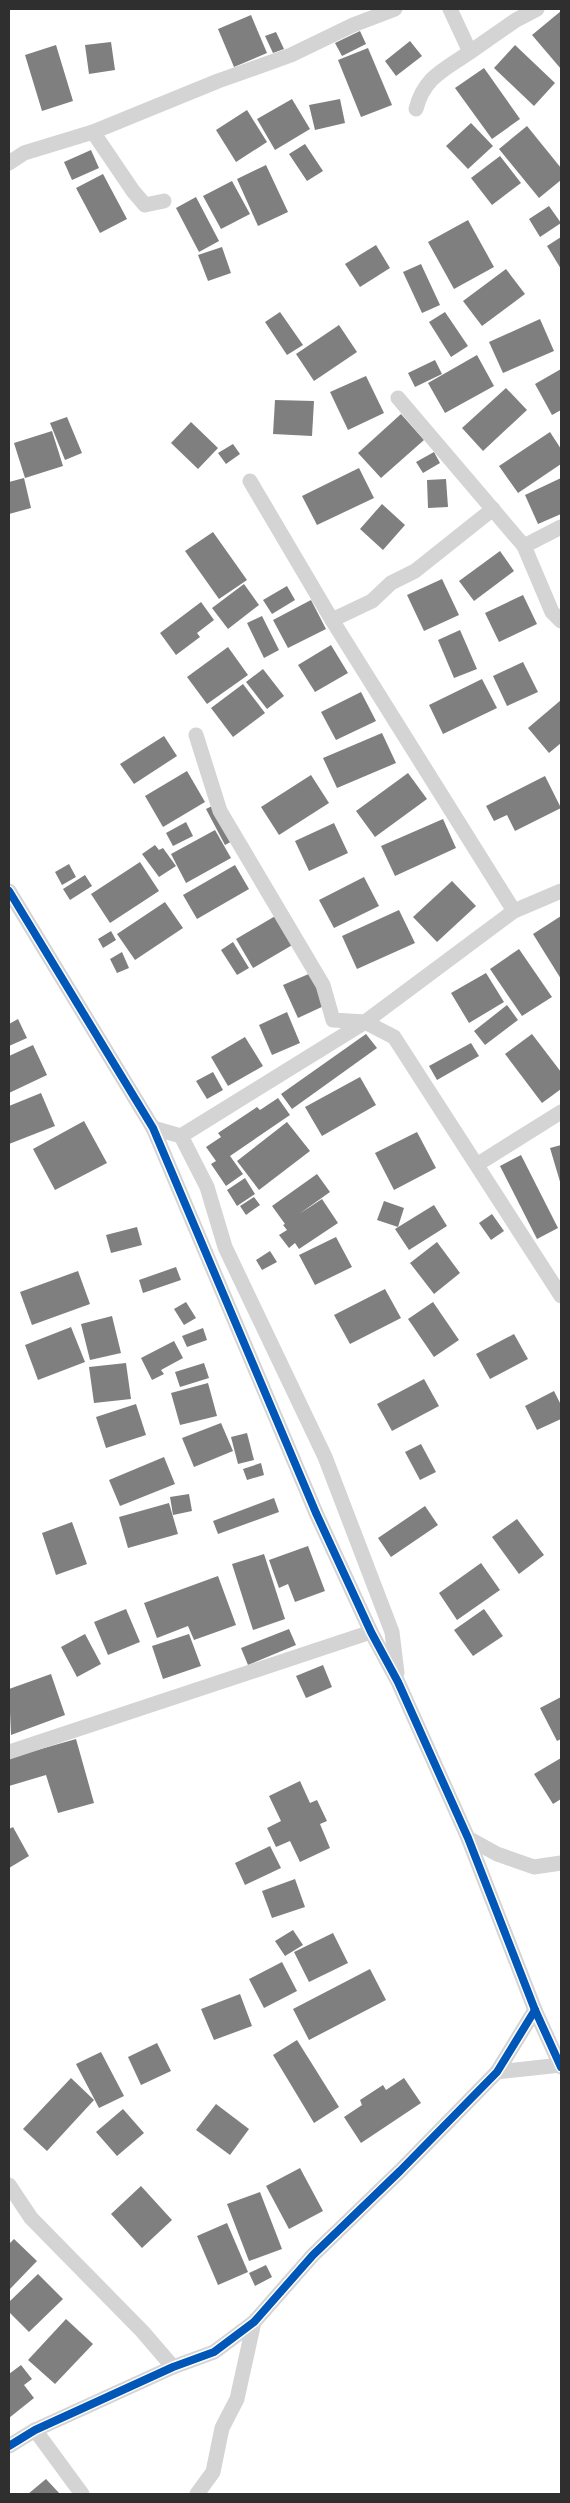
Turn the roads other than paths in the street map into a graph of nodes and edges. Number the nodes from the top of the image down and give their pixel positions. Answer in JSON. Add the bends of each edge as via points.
{"nodes":[{"id":1,"x":395,"y":9,"type":"edge"},
{"id":2,"x":450,"y":9,"type":"edge"},
{"id":3,"x":537,"y":9,"type":"edge"},
{"id":4,"x":470,"y":52,"type":"junction"},
{"id":5,"x":416,"y":110,"type":"dead end"},
{"id":6,"x":93,"y":132,"type":"junction"},
{"id":7,"x":9,"y":163,"type":"edge"},
{"id":8,"x":164,"y":201,"type":"dead end"},
{"id":9,"x":398,"y":398,"type":"dead end"},
{"id":10,"x":250,"y":481,"type":"dead end"},
{"id":11,"x":492,"y":509,"type":"junction"},
{"id":12,"x":561,"y":527,"type":"edge"},
{"id":13,"x":524,"y":546,"type":"junction"},
{"id":14,"x":332,"y":620,"type":"junction"},
{"id":15,"x":561,"y":621,"type":"edge"},
{"id":16,"x":196,"y":734,"type":"dead end"},
{"id":17,"x":9,"y":891,"type":"edge"},
{"id":18,"x":561,"y":891,"type":"edge"},
{"id":19,"x":514,"y":911,"type":"junction"},
{"id":20,"x":365,"y":1022,"type":"junction"},
{"id":21,"x":561,"y":1112,"type":"edge"},
{"id":22,"x":153,"y":1128,"type":"junction"},
{"id":23,"x":181,"y":1136,"type":"junction"},
{"id":24,"x":478,"y":1164,"type":"junction"},
{"id":25,"x":561,"y":1296,"type":"edge"},
{"id":26,"x":371,"y":1632,"type":"junction"},
{"id":27,"x":398,"y":1682,"type":"junction"},
{"id":28,"x":9,"y":1752,"type":"edge"},
{"id":29,"x":468,"y":1838,"type":"junction"},
{"id":30,"x":561,"y":1862,"type":"edge"},
{"id":31,"x":535,"y":2010,"type":"junction"},
{"id":32,"x":561,"y":2065,"type":"edge"},
{"id":33,"x":497,"y":2072,"type":"junction"},
{"id":34,"x":9,"y":2185,"type":"edge"},
{"id":35,"x":254,"y":2322,"type":"junction"},
{"id":36,"x":173,"y":2367,"type":"junction"},
{"id":37,"x":35,"y":2430,"type":"junction"},
{"id":38,"x":9,"y":2446,"type":"edge"},
{"id":39,"x":82,"y":2494,"type":"edge"},
{"id":40,"x":197,"y":2494,"type":"edge"}],
"edges":[{"from":1,"to":6,"type":"street","via":[[291,55]]},
{"from":2,"to":4,"type":"street"},
{"from":3,"to":4,"type":"street"},
{"from":4,"to":5,"type":"street","via":[[432,78],[420,93]]},
{"from":6,"to":7,"type":"street","via":[[24,154]]},
{"from":6,"to":8,"type":"street","via":[[146,205]]},
{"from":9,"to":11,"type":"street"},
{"from":10,"to":14,"type":"street"},
{"from":11,"to":13,"type":"street"},
{"from":11,"to":14,"type":"street","via":[[415,571],[391,583],[372,601]]},
{"from":12,"to":13,"type":"street"},
{"from":13,"to":15,"type":"street","via":[[552,612]]},
{"from":14,"to":19,"type":"street"},
{"from":16,"to":20,"type":"street","via":[[220,811],[323,985],[333,1020]]},
{"from":17,"to":22,"type":"street"},
{"from":18,"to":19,"type":"street"},
{"from":19,"to":20,"type":"street"},
{"from":20,"to":23,"type":"street"},
{"from":20,"to":24,"type":"street","via":[[394,1037]]},
{"from":21,"to":24,"type":"street"},
{"from":22,"to":23,"type":"street"},
{"from":22,"to":26,"type":"street","via":[[316,1513]]},
{"from":23,"to":27,"type":"street","via":[[207,1187],[225,1247],[324,1457],[392,1632]]},
{"from":24,"to":25,"type":"street"},
{"from":26,"to":27,"type":"street"},
{"from":26,"to":28,"type":"street"},
{"from":27,"to":29,"type":"street"},
{"from":29,"to":30,"type":"street","via":[[497,1854],[534,1867]]},
{"from":29,"to":31,"type":"street"},
{"from":31,"to":32,"type":"street"},
{"from":31,"to":33,"type":"street"},
{"from":32,"to":33,"type":"street"},
{"from":33,"to":35,"type":"street","via":[[313,2255]]},
{"from":34,"to":36,"type":"street","via":[[31,2218],[142,2330]]},
{"from":35,"to":36,"type":"street","via":[[214,2352]]},
{"from":35,"to":40,"type":"street","via":[[237,2399],[222,2428],[213,2472]]},
{"from":36,"to":37,"type":"street"},
{"from":37,"to":38,"type":"street"},
{"from":37,"to":39,"type":"street"}]}
